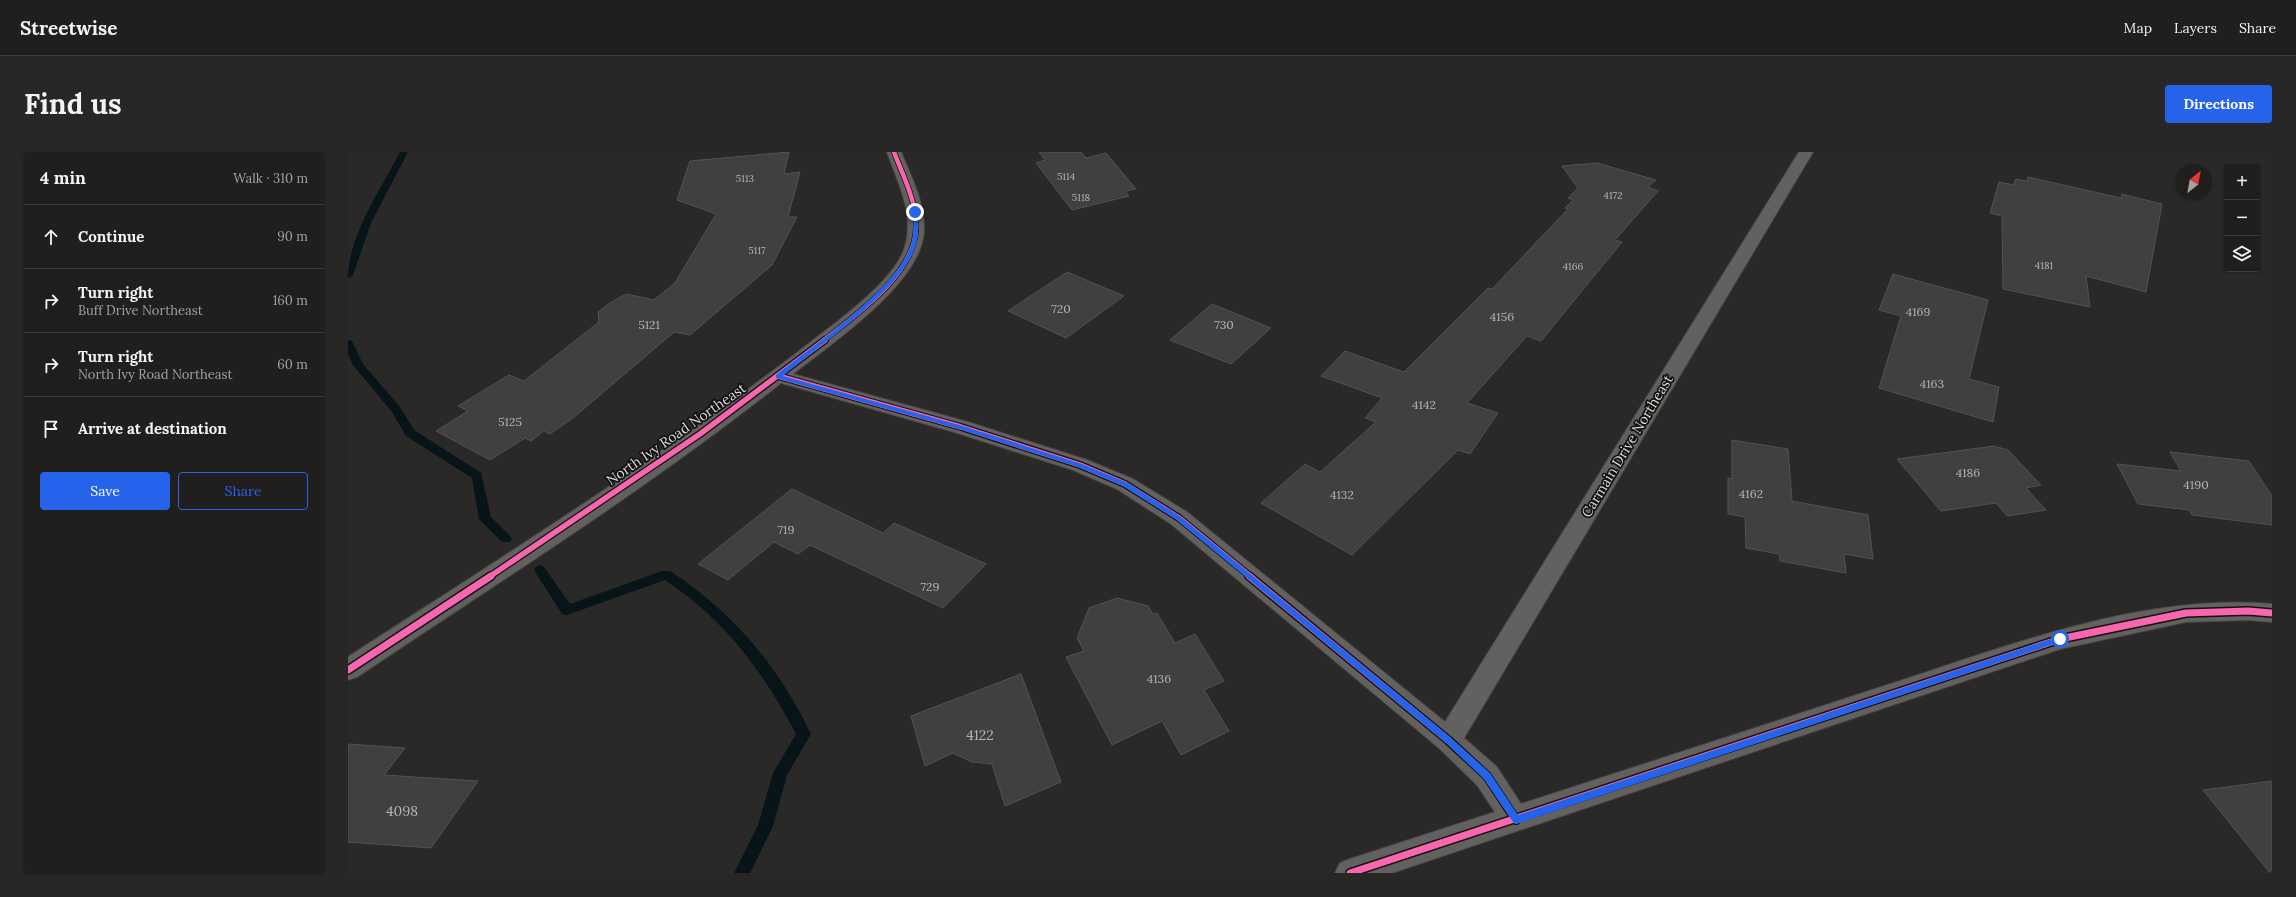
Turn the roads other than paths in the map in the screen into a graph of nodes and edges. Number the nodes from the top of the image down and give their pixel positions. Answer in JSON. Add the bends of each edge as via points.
{"nodes":[{"id":1,"x":894,"y":152,"type":"edge"},
{"id":2,"x":1806,"y":152,"type":"edge"},
{"id":3,"x":778,"y":376,"type":"junction"},
{"id":4,"x":2272,"y":613,"type":"edge"},
{"id":5,"x":348,"y":670,"type":"edge"},
{"id":6,"x":1448,"y":740,"type":"junction"},
{"id":7,"x":1516,"y":820,"type":"junction"},
{"id":8,"x":1350,"y":873,"type":"edge"}],
"edges":[{"from":1,"to":3,"type":"street","name":"North Ivy Road Northeast","via":[[916,219],[917,227],[911,253],[892,280],[849,320]]},
{"from":2,"to":6,"type":"street","name":"Carmain Drive Northeast"},
{"from":3,"to":5,"type":"street","name":"North Ivy Road Northeast","via":[[634,480]]},
{"from":3,"to":6,"type":"street","via":[[961,427],[1080,465],[1125,484],[1179,518]]},
{"from":4,"to":7,"type":"street","via":[[2248,611],[2186,614],[2060,639]]},
{"from":6,"to":7,"type":"street","via":[[1487,776]]},
{"from":7,"to":8,"type":"street"}]}
